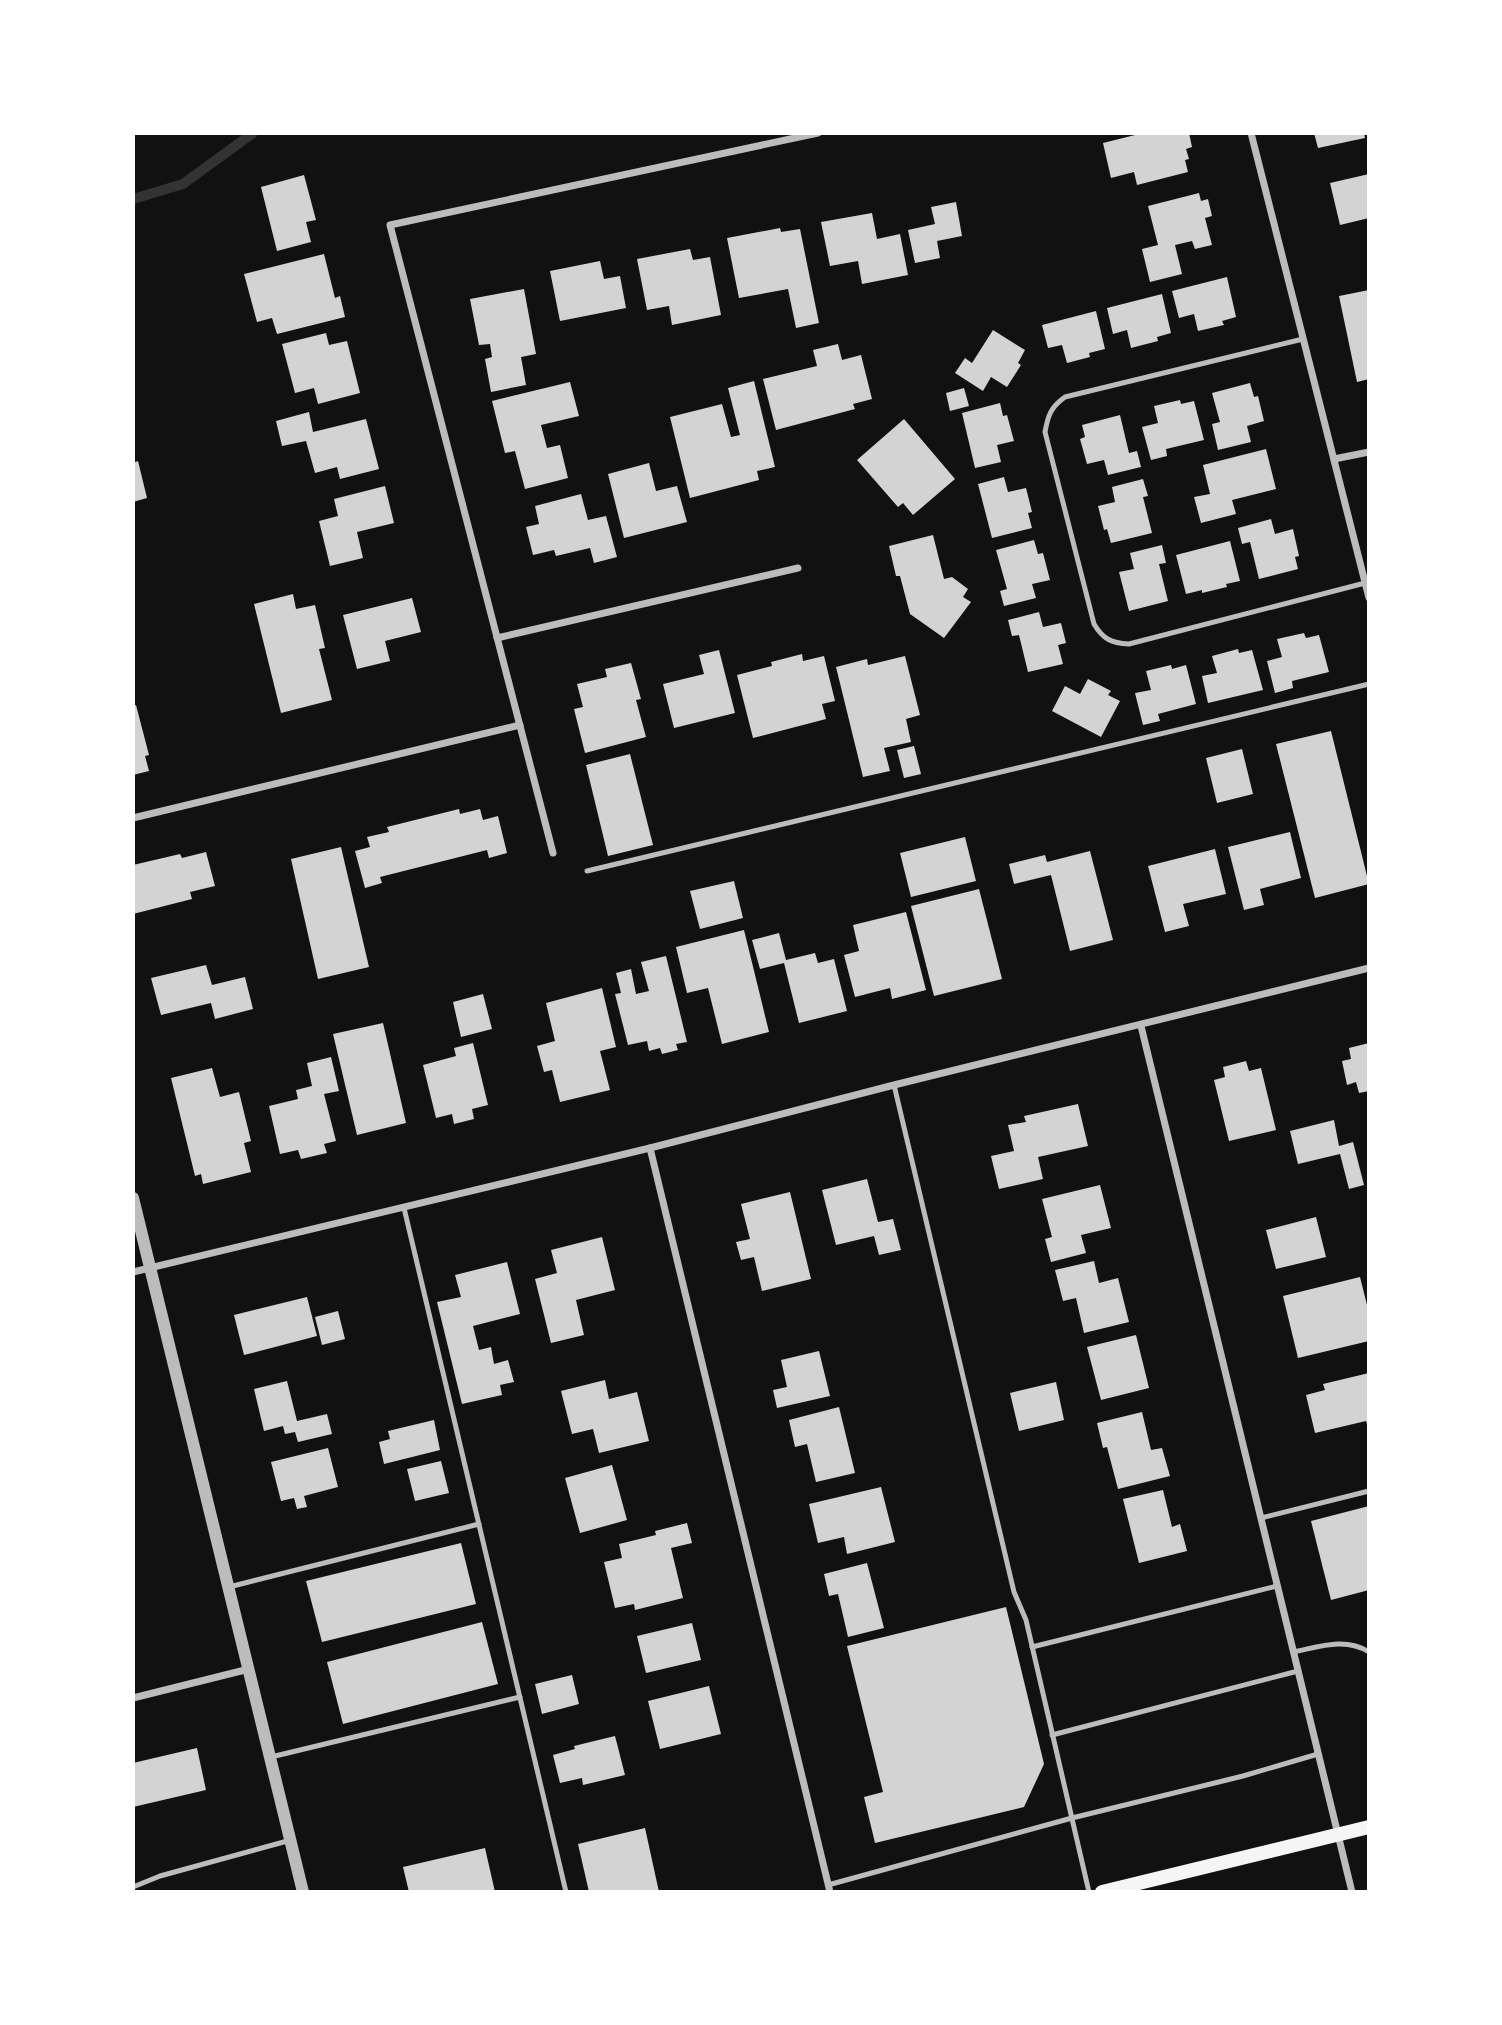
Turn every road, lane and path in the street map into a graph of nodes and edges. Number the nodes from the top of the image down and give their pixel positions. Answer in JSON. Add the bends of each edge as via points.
{"nodes":[{"id":1,"x":818,"y":133,"type":"edge"},
{"id":2,"x":1251,"y":133,"type":"edge"},
{"id":3,"x":1303,"y":339,"type":"junction"},
{"id":4,"x":1369,"y":452,"type":"edge"},
{"id":5,"x":1334,"y":459,"type":"junction"},
{"id":6,"x":798,"y":568,"type":"dead end"},
{"id":7,"x":1365,"y":583,"type":"junction"},
{"id":8,"x":1369,"y":598,"type":"edge"},
{"id":9,"x":497,"y":638,"type":"junction"},
{"id":10,"x":1369,"y":684,"type":"edge"},
{"id":11,"x":520,"y":724,"type":"junction"},
{"id":12,"x":133,"y":818,"type":"edge"},
{"id":13,"x":553,"y":853,"type":"dead end"},
{"id":14,"x":587,"y":872,"type":"dead end"},
{"id":15,"x":1369,"y":968,"type":"edge"},
{"id":16,"x":1141,"y":1026,"type":"junction"},
{"id":17,"x":894,"y":1085,"type":"junction"},
{"id":18,"x":650,"y":1149,"type":"junction"},
{"id":19,"x":133,"y":1198,"type":"edge"},
{"id":20,"x":404,"y":1208,"type":"junction"},
{"id":21,"x":151,"y":1267,"type":"junction"},
{"id":22,"x":133,"y":1272,"type":"edge"},
{"id":23,"x":1369,"y":1491,"type":"edge"},
{"id":24,"x":1261,"y":1518,"type":"junction"},
{"id":25,"x":478,"y":1524,"type":"junction"},
{"id":26,"x":1277,"y":1586,"type":"junction"},
{"id":27,"x":229,"y":1587,"type":"junction"},
{"id":28,"x":1032,"y":1647,"type":"junction"},
{"id":29,"x":1293,"y":1652,"type":"junction"},
{"id":30,"x":1369,"y":1652,"type":"edge"},
{"id":31,"x":249,"y":1669,"type":"junction"},
{"id":32,"x":1298,"y":1671,"type":"junction"},
{"id":33,"x":520,"y":1697,"type":"junction"},
{"id":34,"x":133,"y":1698,"type":"edge"},
{"id":35,"x":1052,"y":1734,"type":"junction"},
{"id":36,"x":1318,"y":1754,"type":"junction"},
{"id":37,"x":271,"y":1757,"type":"junction"},
{"id":38,"x":1072,"y":1818,"type":"junction"},
{"id":39,"x":1369,"y":1827,"type":"edge"},
{"id":40,"x":1338,"y":1835,"type":"junction"},
{"id":41,"x":291,"y":1840,"type":"junction"},
{"id":42,"x":133,"y":1887,"type":"edge"},
{"id":43,"x":829,"y":1888,"type":"edge"},
{"id":44,"x":303,"y":1892,"type":"edge"},
{"id":45,"x":566,"y":1892,"type":"edge"},
{"id":46,"x":1089,"y":1892,"type":"edge"},
{"id":47,"x":1102,"y":1892,"type":"edge"},
{"id":48,"x":1352,"y":1892,"type":"edge"}],
"edges":[{"from":1,"to":9,"type":"street","via":[[390,225]]},
{"from":2,"to":3,"type":"street"},
{"from":3,"to":5,"type":"street"},
{"from":3,"to":7,"type":"lane","via":[[1065,397],[1054,405],[1045,432],[1094,624],[1102,637],[1114,643],[1129,644]]},
{"from":4,"to":5,"type":"street"},
{"from":5,"to":7,"type":"street"},
{"from":6,"to":9,"type":"street"},
{"from":7,"to":8,"type":"street"},
{"from":9,"to":11,"type":"street"},
{"from":10,"to":14,"type":"lane"},
{"from":11,"to":12,"type":"street"},
{"from":11,"to":13,"type":"street"},
{"from":15,"to":16,"type":"street"},
{"from":16,"to":17,"type":"street"},
{"from":16,"to":24,"type":"street"},
{"from":17,"to":18,"type":"street"},
{"from":17,"to":28,"type":"lane","via":[[1014,1592]]},
{"from":18,"to":20,"type":"street"},
{"from":18,"to":43,"type":"street"},
{"from":19,"to":21,"type":"street"},
{"from":20,"to":21,"type":"street"},
{"from":20,"to":25,"type":"lane"},
{"from":21,"to":22,"type":"street"},
{"from":21,"to":27,"type":"street"},
{"from":23,"to":24,"type":"lane"},
{"from":24,"to":26,"type":"street"},
{"from":25,"to":27,"type":"lane"},
{"from":25,"to":33,"type":"lane"},
{"from":26,"to":28,"type":"lane"},
{"from":26,"to":29,"type":"street"},
{"from":27,"to":31,"type":"street"},
{"from":28,"to":35,"type":"lane"},
{"from":29,"to":30,"type":"lane","via":[[1345,1643]]},
{"from":29,"to":32,"type":"street"},
{"from":31,"to":34,"type":"street"},
{"from":31,"to":37,"type":"street"},
{"from":32,"to":35,"type":"lane"},
{"from":32,"to":36,"type":"street"},
{"from":33,"to":37,"type":"lane"},
{"from":33,"to":45,"type":"lane"},
{"from":35,"to":38,"type":"lane"},
{"from":36,"to":38,"type":"lane"},
{"from":36,"to":40,"type":"street"},
{"from":37,"to":41,"type":"street"},
{"from":38,"to":43,"type":"lane"},
{"from":38,"to":46,"type":"lane"},
{"from":39,"to":40,"type":"main road"},
{"from":40,"to":47,"type":"main road"},
{"from":40,"to":48,"type":"street"},
{"from":41,"to":42,"type":"lane"},
{"from":41,"to":44,"type":"street"}]}
